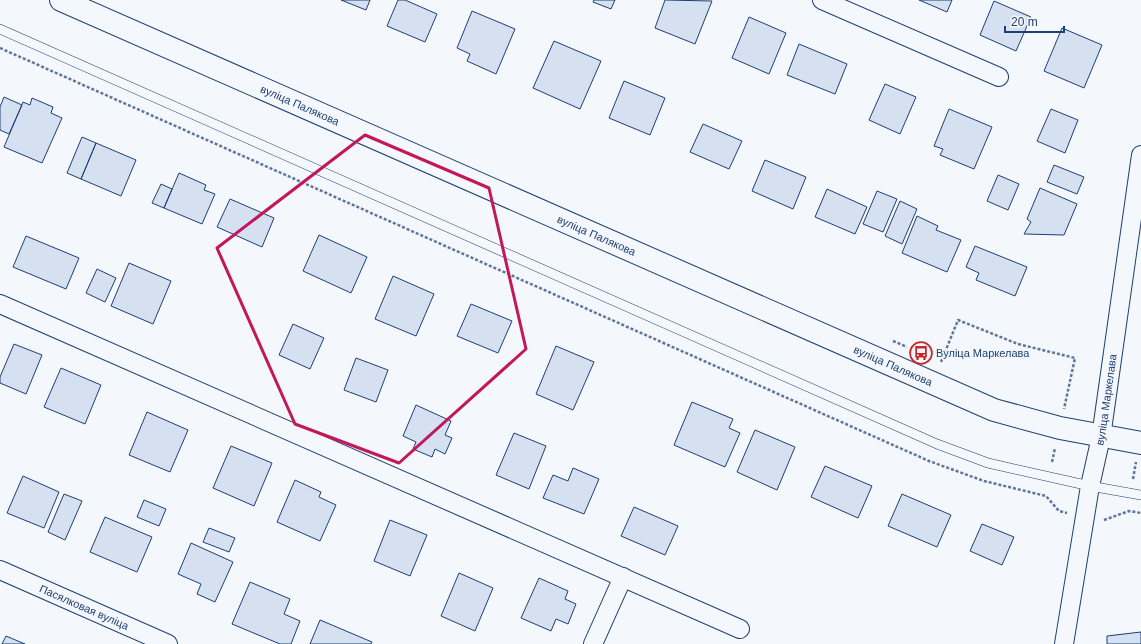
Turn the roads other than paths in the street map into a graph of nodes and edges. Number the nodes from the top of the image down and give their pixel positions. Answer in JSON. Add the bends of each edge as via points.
{"nodes":[{"id":1,"x":61,"y":0,"type":"edge"},
{"id":2,"x":822,"y":0,"type":"edge"},
{"id":3,"x":0,"y":30,"type":"edge"},
{"id":4,"x":1000,"y":76,"type":"dead end"},
{"id":5,"x":1141,"y":155,"type":"edge"},
{"id":6,"x":0,"y":304,"type":"edge"},
{"id":7,"x":1101,"y":437,"type":"junction"},
{"id":8,"x":1141,"y":443,"type":"edge"},
{"id":9,"x":1090,"y":486,"type":"junction"},
{"id":10,"x":1141,"y":495,"type":"edge"},
{"id":11,"x":0,"y":570,"type":"edge"},
{"id":12,"x":623,"y":577,"type":"junction"},
{"id":13,"x":740,"y":629,"type":"dead end"},
{"id":14,"x":168,"y":644,"type":"edge"},
{"id":15,"x":593,"y":644,"type":"edge"},
{"id":16,"x":1064,"y":644,"type":"edge"}],
"edges":[{"from":1,"to":7,"type":"street","name":"вуліца Палякова","via":[[994,410]]},
{"from":2,"to":4,"type":"street"},
{"from":3,"to":9,"type":"lane","via":[[937,444],[988,463]]},
{"from":5,"to":7,"type":"street","name":"вуліца Маркелава"},
{"from":6,"to":12,"type":"street"},
{"from":7,"to":8,"type":"street","name":"вуліца Палякова"},
{"from":7,"to":9,"type":"street","name":"вуліца Маркелава"},
{"from":9,"to":10,"type":"lane"},
{"from":9,"to":16,"type":"street","name":"вуліца Маркелава"},
{"from":11,"to":14,"type":"street","name":"Пасялковая вуліца"},
{"from":12,"to":13,"type":"street"},
{"from":12,"to":15,"type":"street"}]}
